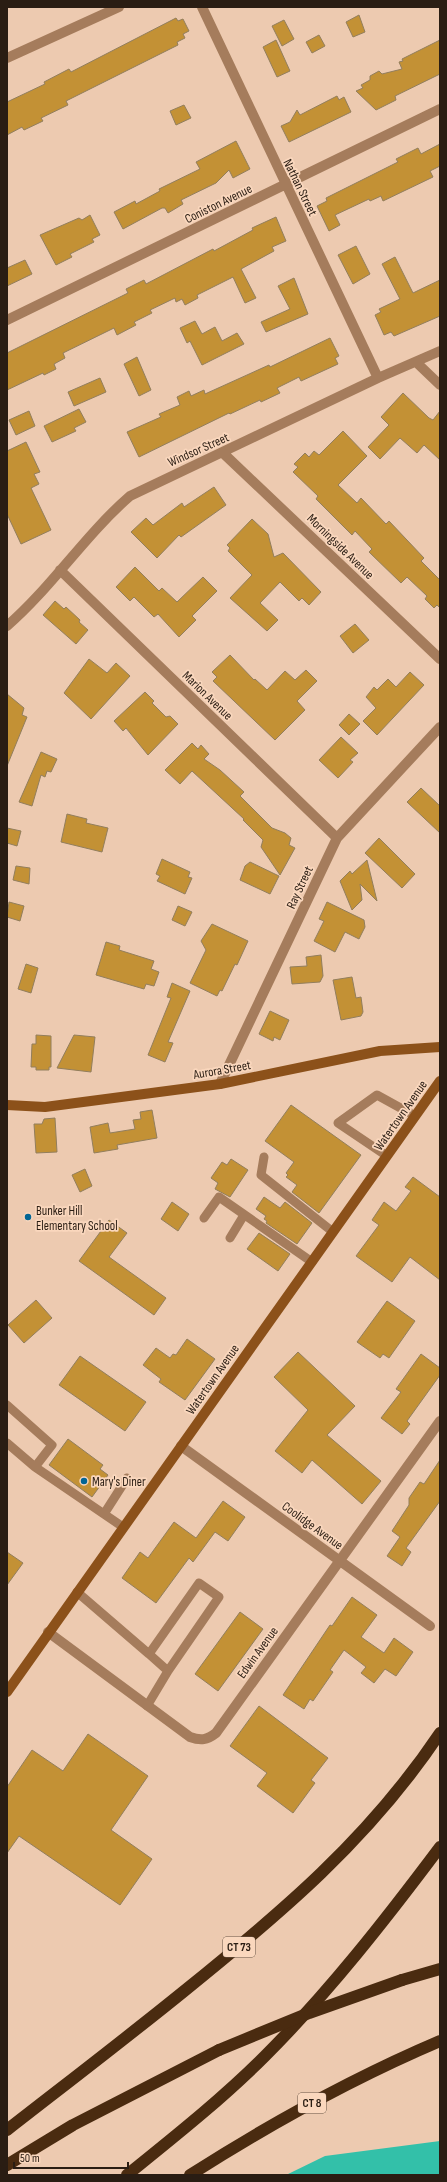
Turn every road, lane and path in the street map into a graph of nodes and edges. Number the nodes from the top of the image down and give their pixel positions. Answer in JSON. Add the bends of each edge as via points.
{"nodes":[{"id":1,"x":119,"y":7,"type":"edge"},
{"id":2,"x":202,"y":7,"type":"edge"},
{"id":3,"x":7,"y":58,"type":"edge"},
{"id":4,"x":440,"y":109,"type":"edge"},
{"id":5,"x":285,"y":184,"type":"junction"},
{"id":6,"x":7,"y":320,"type":"edge"},
{"id":7,"x":440,"y":351,"type":"edge"},
{"id":8,"x":416,"y":363,"type":"junction"},
{"id":9,"x":378,"y":378,"type":"junction"},
{"id":10,"x":440,"y":385,"type":"edge"},
{"id":11,"x":223,"y":453,"type":"junction"},
{"id":12,"x":60,"y":570,"type":"junction"},
{"id":13,"x":7,"y":626,"type":"edge"},
{"id":14,"x":440,"y":659,"type":"edge"},
{"id":15,"x":440,"y":727,"type":"edge"},
{"id":16,"x":336,"y":838,"type":"junction"},
{"id":17,"x":440,"y":1047,"type":"edge"},
{"id":18,"x":440,"y":1081,"type":"edge"},
{"id":19,"x":220,"y":1084,"type":"junction"},
{"id":20,"x":7,"y":1105,"type":"edge"},
{"id":21,"x":415,"y":1116,"type":"junction"},
{"id":22,"x":387,"y":1156,"type":"junction"},
{"id":23,"x":264,"y":1157,"type":"dead end"},
{"id":24,"x":244,"y":1215,"type":"junction"},
{"id":25,"x":204,"y":1218,"type":"dead end"},
{"id":26,"x":333,"y":1232,"type":"junction"},
{"id":27,"x":230,"y":1238,"type":"dead end"},
{"id":28,"x":312,"y":1262,"type":"junction"},
{"id":29,"x":7,"y":1405,"type":"edge"},
{"id":30,"x":440,"y":1420,"type":"edge"},
{"id":31,"x":7,"y":1443,"type":"edge"},
{"id":32,"x":181,"y":1446,"type":"junction"},
{"id":33,"x":35,"y":1467,"type":"junction"},
{"id":34,"x":127,"y":1478,"type":"dead end"},
{"id":35,"x":104,"y":1514,"type":"junction"},
{"id":36,"x":123,"y":1527,"type":"junction"},
{"id":37,"x":340,"y":1560,"type":"junction"},
{"id":38,"x":77,"y":1592,"type":"junction"},
{"id":39,"x":430,"y":1626,"type":"dead end"},
{"id":40,"x":48,"y":1632,"type":"junction"},
{"id":41,"x":149,"y":1654,"type":"junction"},
{"id":42,"x":168,"y":1671,"type":"junction"},
{"id":43,"x":7,"y":1692,"type":"edge"},
{"id":44,"x":147,"y":1706,"type":"junction"},
{"id":45,"x":440,"y":1733,"type":"edge"},
{"id":46,"x":440,"y":1847,"type":"edge"},
{"id":47,"x":440,"y":1970,"type":"edge"},
{"id":48,"x":440,"y":2041,"type":"edge"},
{"id":49,"x":7,"y":2130,"type":"edge"},
{"id":50,"x":7,"y":2165,"type":"edge"},
{"id":51,"x":127,"y":2175,"type":"edge"},
{"id":52,"x":190,"y":2175,"type":"edge"}],
"edges":[{"from":1,"to":3,"type":"street"},
{"from":2,"to":5,"type":"street","name":"Nathan Street"},
{"from":4,"to":5,"type":"street","name":"Coniston Avenue"},
{"from":5,"to":6,"type":"street","name":"Coniston Avenue"},
{"from":5,"to":9,"type":"street","name":"Nathan Street"},
{"from":7,"to":8,"type":"street","name":"Windsor Street"},
{"from":8,"to":9,"type":"street","name":"Windsor Street"},
{"from":8,"to":10,"type":"street"},
{"from":9,"to":11,"type":"street","name":"Windsor Street"},
{"from":11,"to":12,"type":"street","name":"Windsor Street","via":[[130,496],[105,518]]},
{"from":11,"to":14,"type":"street","name":"Morningside Avenue"},
{"from":12,"to":13,"type":"street","name":"Windsor Street"},
{"from":12,"to":16,"type":"street","name":"Marion Avenue"},
{"from":15,"to":16,"type":"street","name":"Ray Street"},
{"from":16,"to":19,"type":"street","name":"Ray Street"},
{"from":17,"to":19,"type":"main road","name":"Aurora Street","via":[[380,1051]]},
{"from":18,"to":21,"type":"main road","name":"Watertown Avenue"},
{"from":19,"to":20,"type":"main road","name":"Aurora Street","via":[[45,1106]]},
{"from":21,"to":22,"type":"main road","name":"Watertown Avenue"},
{"from":21,"to":22,"type":"lane","via":[[377,1095],[338,1124]]},
{"from":22,"to":26,"type":"main road","name":"Watertown Avenue"},
{"from":23,"to":26,"type":"lane","via":[[260,1175]]},
{"from":24,"to":25,"type":"lane","via":[[219,1197]]},
{"from":24,"to":27,"type":"lane"},
{"from":24,"to":28,"type":"lane"},
{"from":26,"to":28,"type":"main road","name":"Watertown Avenue"},
{"from":28,"to":32,"type":"main road","name":"Watertown Avenue"},
{"from":29,"to":33,"type":"lane","via":[[52,1444]]},
{"from":30,"to":37,"type":"street","name":"Edwin Avenue"},
{"from":31,"to":33,"type":"lane"},
{"from":32,"to":36,"type":"main road","name":"Watertown Avenue"},
{"from":32,"to":37,"type":"street","name":"Coolidge Avenue"},
{"from":33,"to":35,"type":"lane"},
{"from":34,"to":35,"type":"lane"},
{"from":35,"to":36,"type":"lane"},
{"from":36,"to":38,"type":"main road","name":"Watertown Avenue"},
{"from":37,"to":39,"type":"street","name":"Coolidge Avenue"},
{"from":37,"to":44,"type":"street","name":"Edwin Avenue","via":[[216,1733],[200,1741],[190,1738]]},
{"from":38,"to":40,"type":"main road","name":"Watertown Avenue"},
{"from":38,"to":41,"type":"lane"},
{"from":40,"to":43,"type":"main road","name":"Watertown Avenue"},
{"from":40,"to":44,"type":"street","name":"Edwin Avenue"},
{"from":41,"to":42,"type":"lane"},
{"from":41,"to":42,"type":"lane","via":[[199,1583],[219,1597]]},
{"from":42,"to":44,"type":"lane"},
{"from":45,"to":49,"type":"highway","number":"CT 73","via":[[379,1814],[337,1860],[292,1902],[237,1949]]},
{"from":46,"to":51,"type":"highway","via":[[350,1960],[265,2056],[206,2111]]},
{"from":47,"to":50,"type":"highway","bridge":true,"via":[[402,1980],[309,2013],[220,2050],[73,2125]]},
{"from":48,"to":52,"type":"highway","number":"CT 8","via":[[376,2070],[293,2113]]}]}
